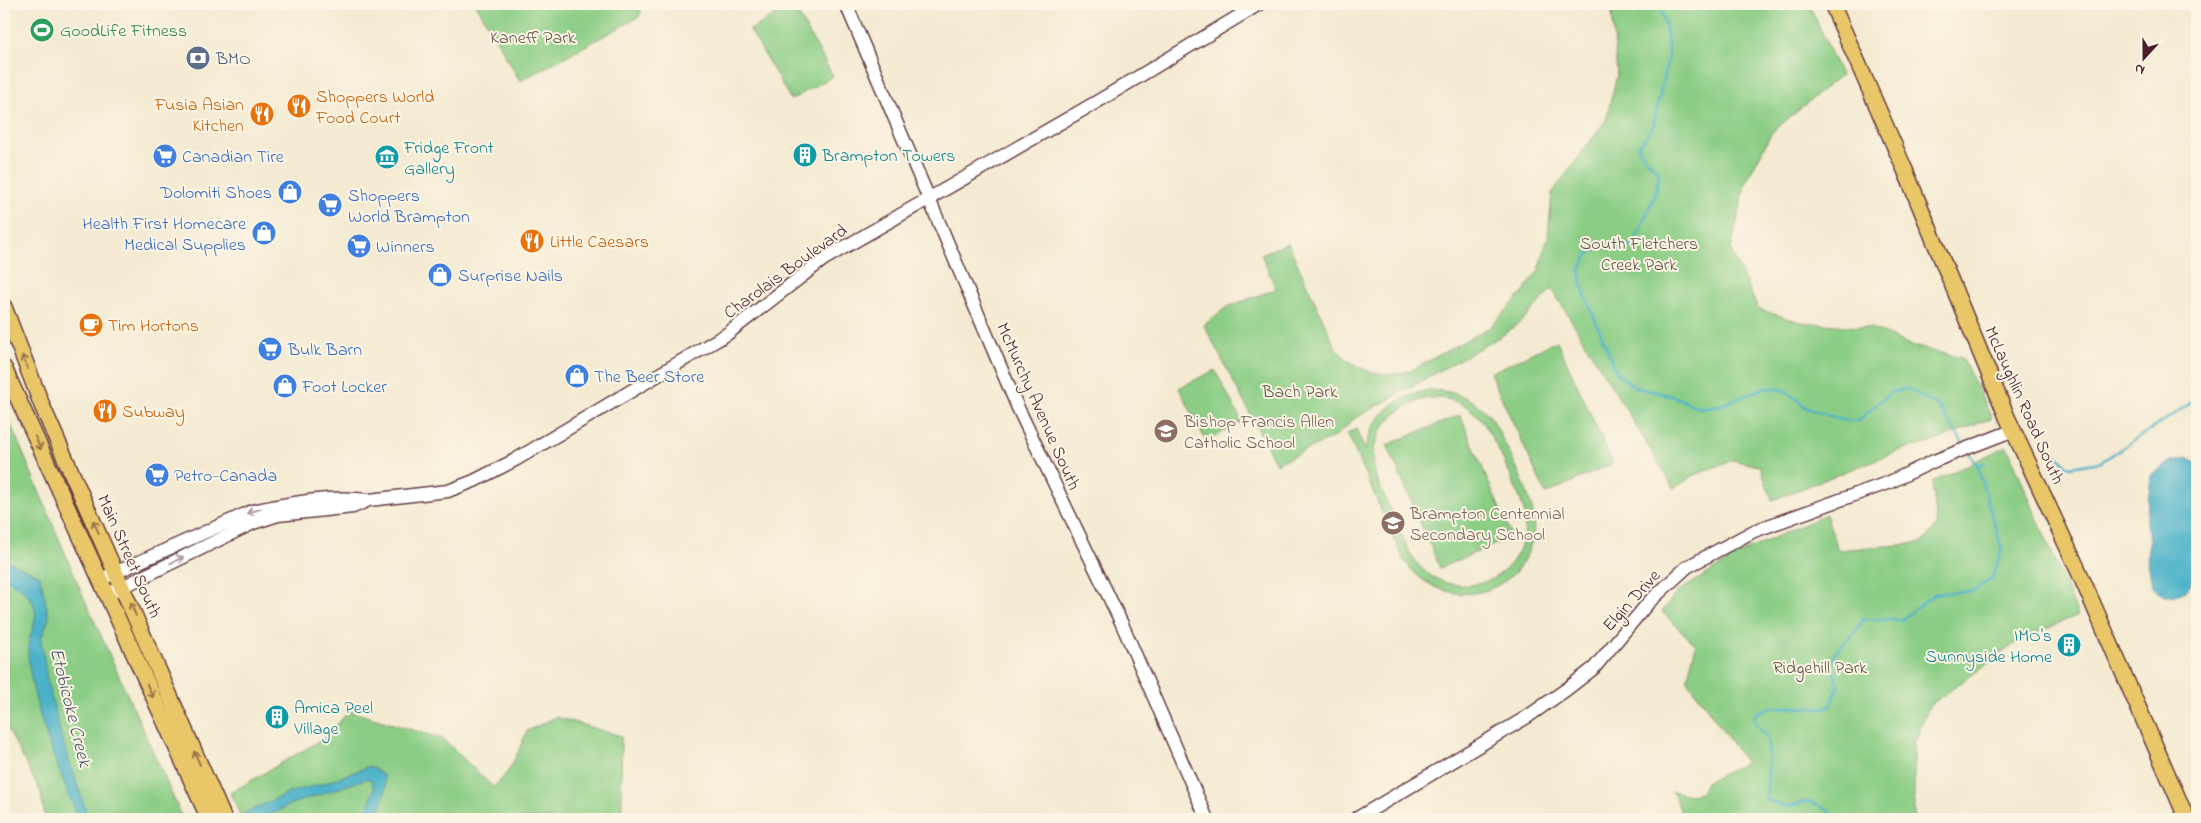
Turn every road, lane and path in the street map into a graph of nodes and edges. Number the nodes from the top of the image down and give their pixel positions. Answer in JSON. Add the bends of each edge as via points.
{"nodes":[{"id":1,"x":846,"y":4,"type":"edge"},
{"id":2,"x":1259,"y":4,"type":"edge"},
{"id":3,"x":1832,"y":4,"type":"edge"},
{"id":4,"x":928,"y":200,"type":"junction"},
{"id":5,"x":4,"y":308,"type":"edge"},
{"id":6,"x":4,"y":368,"type":"edge"},
{"id":7,"x":2014,"y":430,"type":"junction"},
{"id":8,"x":369,"y":500,"type":"junction"},
{"id":9,"x":116,"y":572,"type":"junction"},
{"id":10,"x":99,"y":580,"type":"junction"},
{"id":11,"x":123,"y":587,"type":"junction"},
{"id":12,"x":106,"y":595,"type":"junction"},
{"id":13,"x":210,"y":810,"type":"edge"},
{"id":14,"x":224,"y":819,"type":"edge"},
{"id":15,"x":1206,"y":819,"type":"edge"},
{"id":16,"x":1356,"y":819,"type":"edge"},
{"id":17,"x":2187,"y":819,"type":"edge"}],
"edges":[{"from":1,"to":4,"type":"street","name":"McMurchy Avenue South"},
{"from":2,"to":4,"type":"street","name":"Charolais Boulevard"},
{"from":3,"to":7,"type":"main road","name":"McLaughlin Road South"},
{"from":4,"to":8,"type":"street","name":"Charolais Boulevard","via":[[824,260],[727,334],[515,460],[448,491]]},
{"from":4,"to":15,"type":"street","name":"McMurchy Avenue South","via":[[1018,408],[1122,624]]},
{"from":9,"to":5,"type":"main road","name":"Main Street South","one_way":true,"via":[[43,408]]},
{"from":6,"to":10,"type":"main road","name":"Main Street South","one_way":true},
{"from":7,"to":16,"type":"street","name":"Elgin Drive","via":[[1890,482],[1754,531],[1688,567],[1648,602],[1594,668],[1527,717]]},
{"from":7,"to":17,"type":"main road","name":"McLaughlin Road South"},
{"from":8,"to":9,"type":"street","name":"Charolais Boulevard","one_way":true,"via":[[351,498],[252,511]]},
{"from":11,"to":8,"type":"street","name":"Charolais Boulevard","one_way":true,"via":[[278,515],[353,507]]},
{"from":9,"to":10,"type":"street","name":"Charolais Boulevard"},
{"from":9,"to":11,"type":"main road","name":"Main Street South"},
{"from":10,"to":12,"type":"main road","name":"Main Street South"},
{"from":11,"to":12,"type":"street","name":"Charolais Boulevard"},
{"from":13,"to":11,"type":"main road","name":"Main Street South","one_way":true},
{"from":12,"to":13,"type":"main road","name":"Main Street South","one_way":true},
{"from":13,"to":14,"type":"main road","name":"Main Street South"}]}
